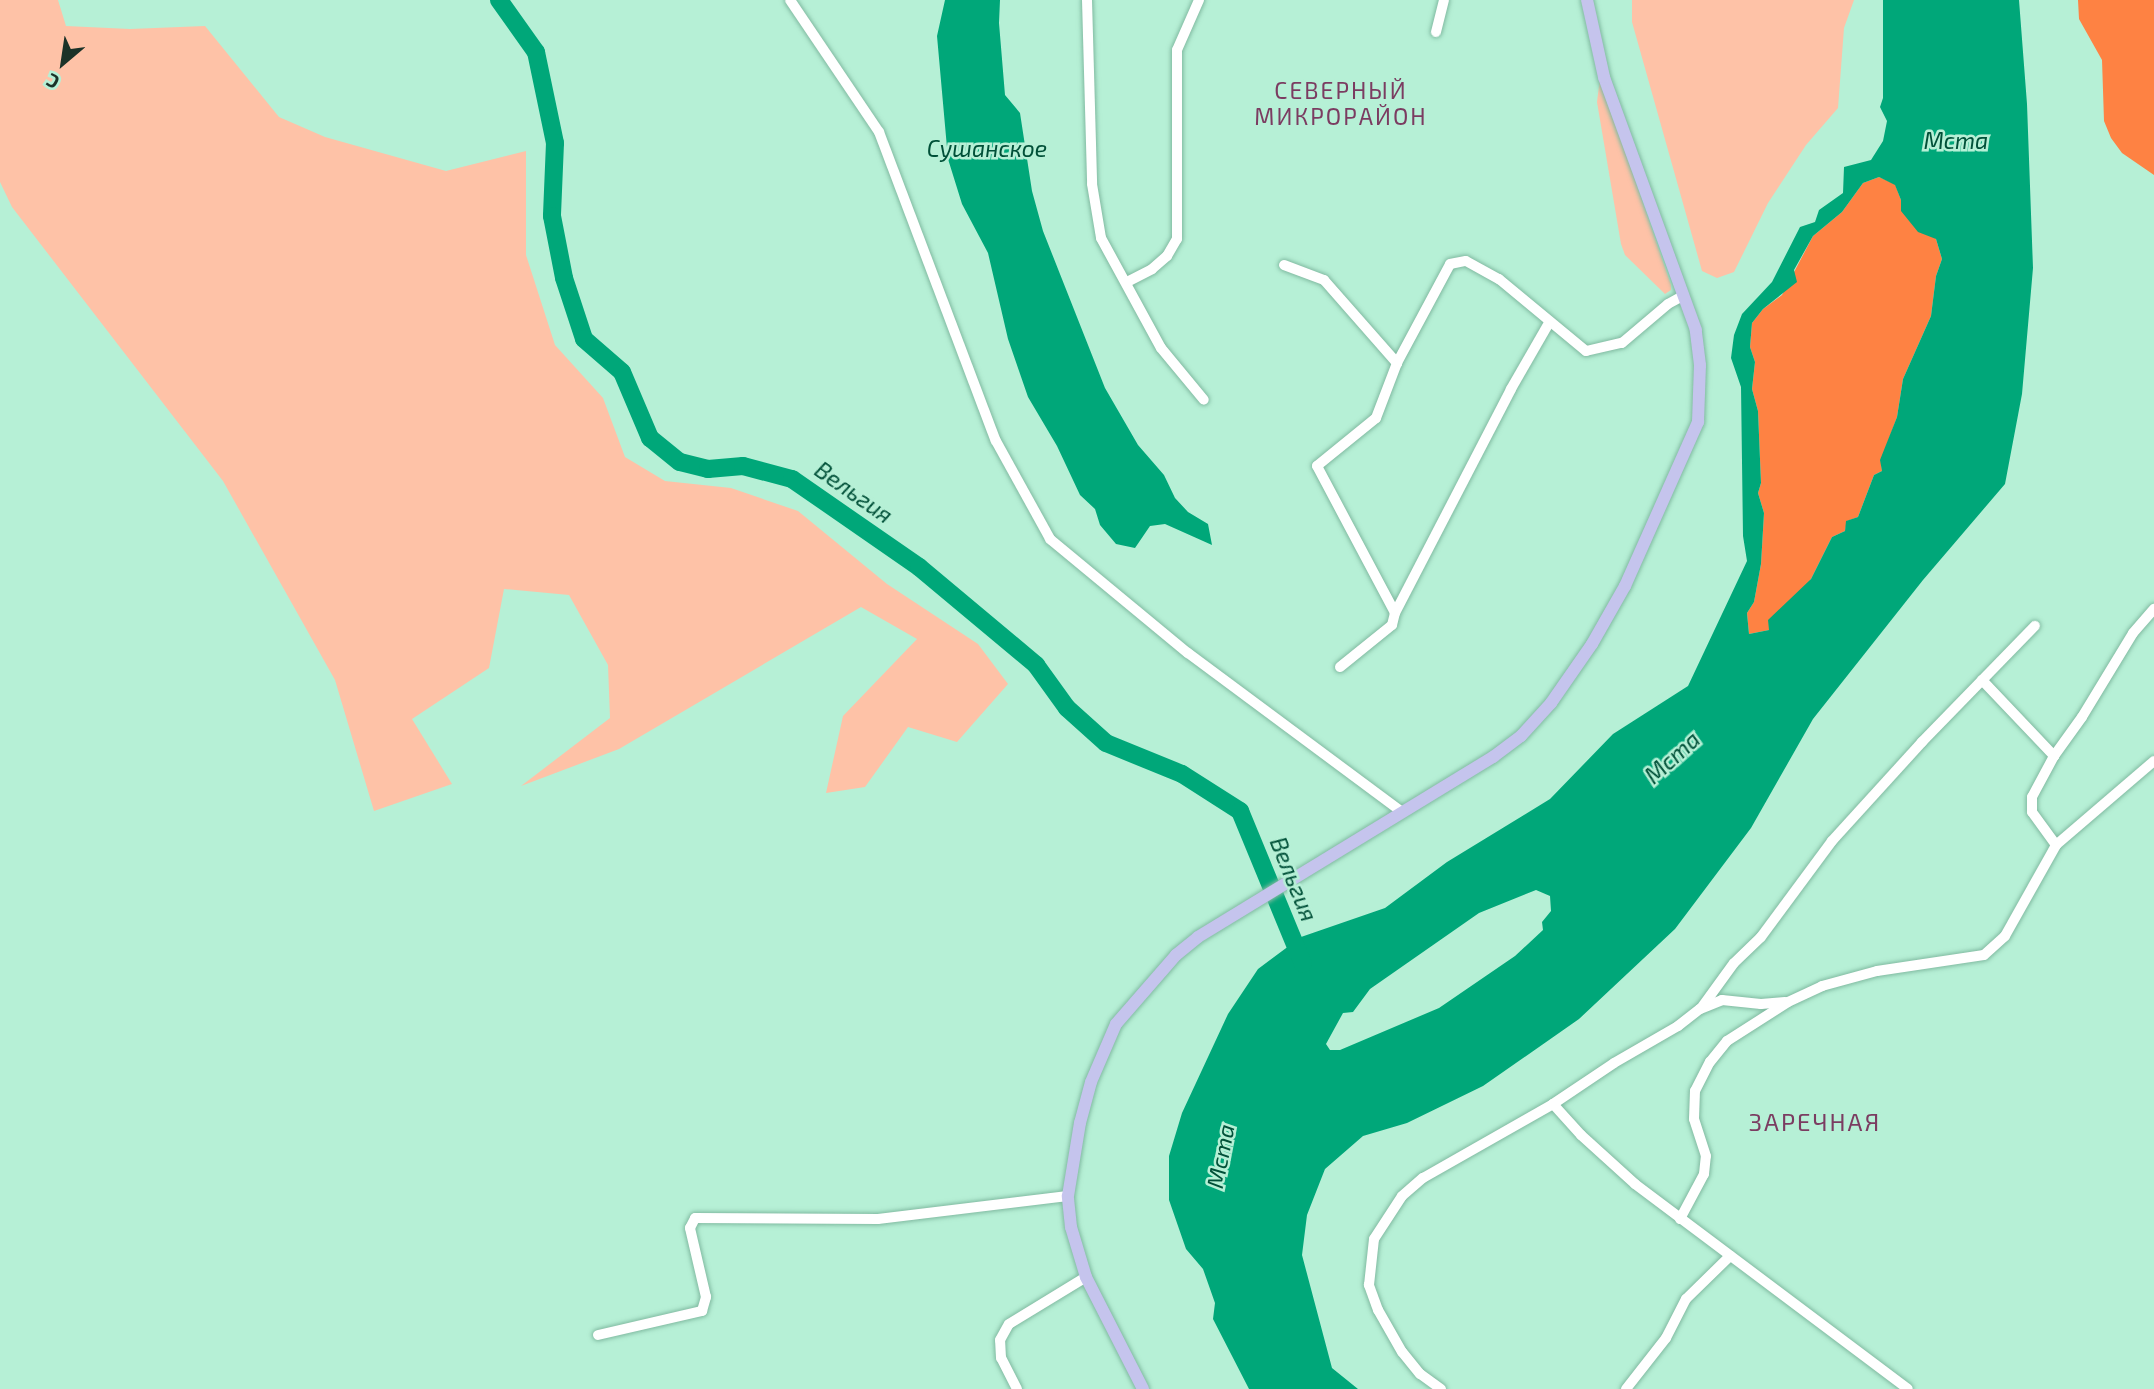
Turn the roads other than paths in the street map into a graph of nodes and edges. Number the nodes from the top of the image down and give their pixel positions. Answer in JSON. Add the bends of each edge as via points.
{"nodes":[{"id":1,"x":790,"y":0,"type":"edge"},
{"id":2,"x":1087,"y":0,"type":"edge"},
{"id":3,"x":1199,"y":0,"type":"edge"},
{"id":4,"x":1444,"y":0,"type":"edge"},
{"id":5,"x":1587,"y":0,"type":"edge"},
{"id":6,"x":1436,"y":32,"type":"dead end"},
{"id":7,"x":1284,"y":265,"type":"dead end"},
{"id":8,"x":1128,"y":282,"type":"junction"},
{"id":9,"x":1684,"y":295,"type":"junction"},
{"id":10,"x":1549,"y":323,"type":"junction"},
{"id":11,"x":1397,"y":363,"type":"junction"},
{"id":12,"x":1204,"y":400,"type":"dead end"},
{"id":13,"x":2154,"y":609,"type":"edge"},
{"id":14,"x":1395,"y":612,"type":"junction"},
{"id":15,"x":2035,"y":626,"type":"dead end"},
{"id":16,"x":1340,"y":667,"type":"dead end"},
{"id":17,"x":1982,"y":680,"type":"junction"},
{"id":18,"x":2054,"y":755,"type":"junction"},
{"id":19,"x":2154,"y":761,"type":"edge"},
{"id":20,"x":1401,"y":811,"type":"junction"},
{"id":21,"x":2056,"y":845,"type":"junction"},
{"id":22,"x":1787,"y":1002,"type":"junction"},
{"id":23,"x":1700,"y":1009,"type":"junction"},
{"id":24,"x":1553,"y":1104,"type":"junction"},
{"id":25,"x":1068,"y":1196,"type":"junction"},
{"id":26,"x":1680,"y":1219,"type":"junction"},
{"id":27,"x":1730,"y":1256,"type":"junction"},
{"id":28,"x":1086,"y":1277,"type":"junction"},
{"id":29,"x":598,"y":1335,"type":"dead end"},
{"id":30,"x":1017,"y":1389,"type":"edge"},
{"id":31,"x":1143,"y":1389,"type":"edge"},
{"id":32,"x":1441,"y":1389,"type":"edge"},
{"id":33,"x":1626,"y":1389,"type":"edge"},
{"id":34,"x":1908,"y":1389,"type":"edge"}],
"edges":[{"from":1,"to":20,"type":"street","via":[[879,132],[996,442],[1050,539],[1188,653]]},
{"from":2,"to":8,"type":"street","via":[[1092,184],[1101,238]]},
{"from":3,"to":8,"type":"street","via":[[1177,50],[1177,239],[1167,256]]},
{"from":4,"to":6,"type":"street"},
{"from":5,"to":9,"type":"main road","via":[[1604,77]]},
{"from":7,"to":11,"type":"street","via":[[1324,280]]},
{"from":8,"to":12,"type":"street","via":[[1161,348]]},
{"from":9,"to":10,"type":"street","via":[[1622,343],[1606,349],[1586,351]]},
{"from":9,"to":20,"type":"main road","via":[[1696,330],[1700,365],[1698,422],[1625,586],[1565,683],[1521,736]]},
{"from":10,"to":11,"type":"street","via":[[1499,279],[1466,261],[1450,264]]},
{"from":10,"to":14,"type":"street"},
{"from":11,"to":14,"type":"street","via":[[1376,418],[1317,466]]},
{"from":13,"to":18,"type":"street","via":[[2133,633]]},
{"from":14,"to":16,"type":"street","via":[[1392,625]]},
{"from":15,"to":17,"type":"street"},
{"from":17,"to":18,"type":"street"},
{"from":17,"to":23,"type":"street","via":[[1832,841]]},
{"from":18,"to":21,"type":"street","via":[[2032,797],[2032,811]]},
{"from":19,"to":21,"type":"street"},
{"from":20,"to":25,"type":"main road","via":[[1176,955],[1116,1024],[1091,1082]]},
{"from":21,"to":22,"type":"street","via":[[2005,936],[1984,955],[1877,971],[1822,986]]},
{"from":22,"to":23,"type":"street","via":[[1722,1000]]},
{"from":22,"to":26,"type":"street","via":[[1727,1041],[1695,1091],[1694,1119],[1706,1156],[1704,1174]]},
{"from":23,"to":24,"type":"street"},
{"from":24,"to":26,"type":"street","via":[[1635,1184]]},
{"from":24,"to":32,"type":"street","via":[[1423,1178],[1402,1196],[1374,1239],[1369,1285],[1378,1310],[1402,1352],[1420,1374]]},
{"from":25,"to":28,"type":"main road","via":[[1071,1227]]},
{"from":25,"to":29,"type":"street","via":[[878,1219],[695,1218],[690,1228],[706,1297],[702,1311]]},
{"from":26,"to":27,"type":"street"},
{"from":27,"to":33,"type":"street","via":[[1686,1299],[1666,1338]]},
{"from":27,"to":34,"type":"street"},
{"from":28,"to":30,"type":"street","via":[[1009,1324],[1000,1340],[1001,1358]]},
{"from":28,"to":31,"type":"main road"}]}
